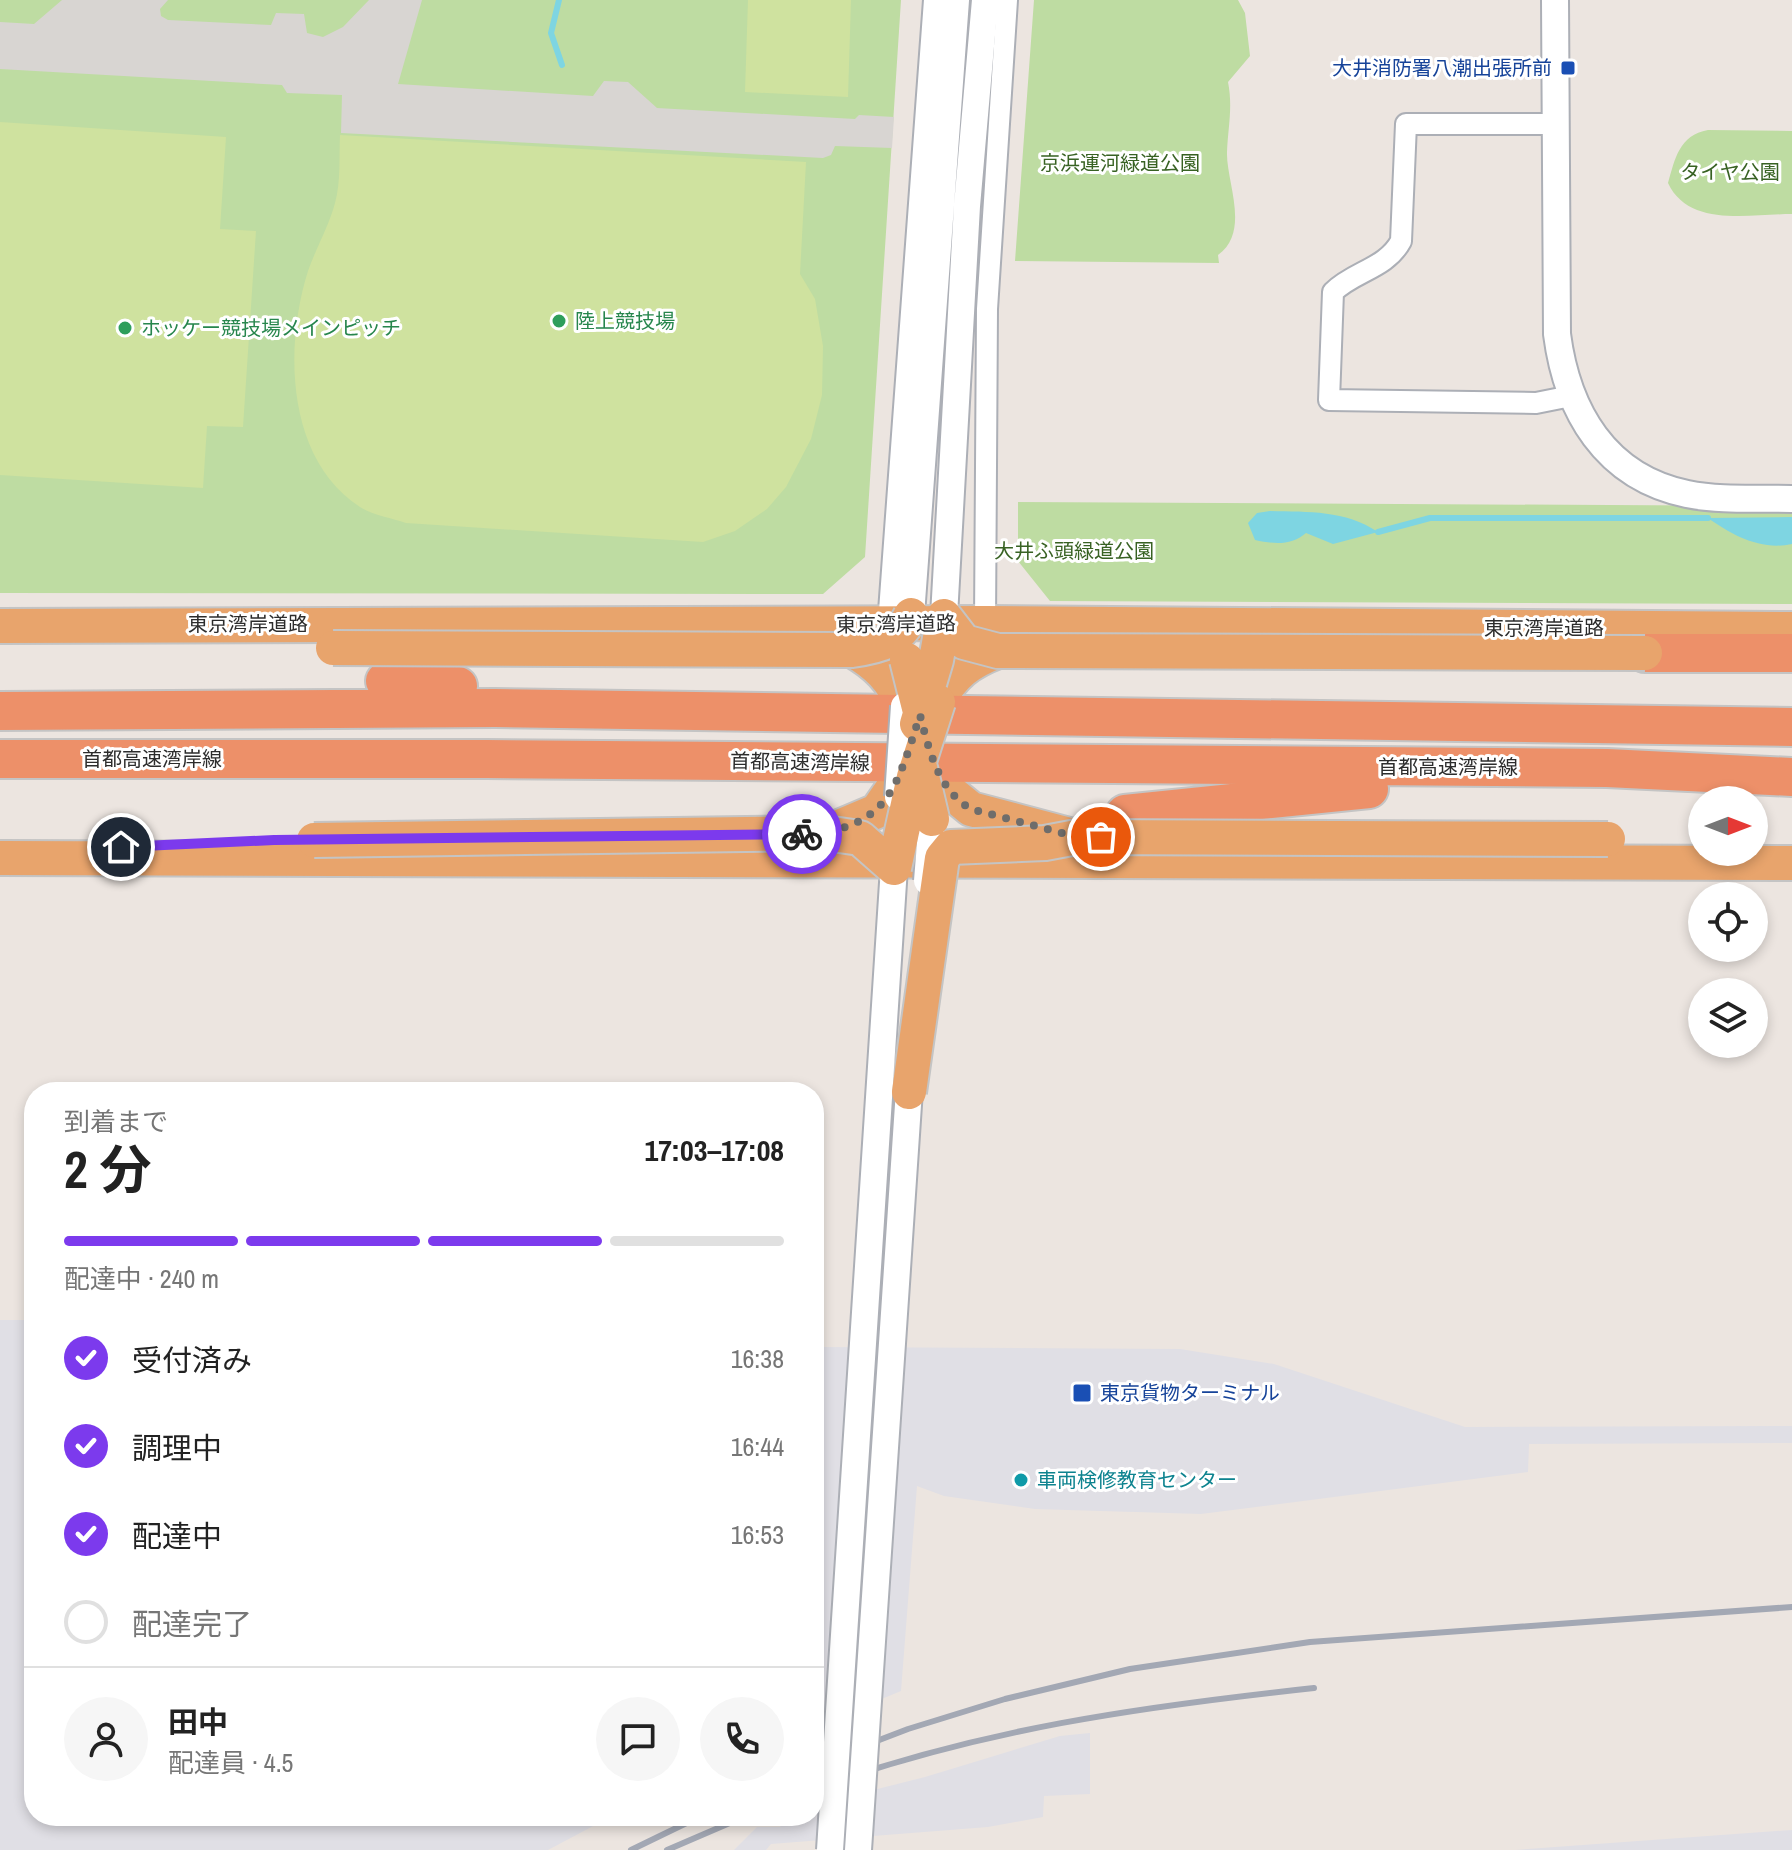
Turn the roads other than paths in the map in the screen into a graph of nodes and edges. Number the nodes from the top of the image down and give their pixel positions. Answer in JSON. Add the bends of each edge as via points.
{"nodes":[{"id":1,"x":934,"y":0,"type":"edge"},
{"id":2,"x":956,"y":0,"type":"edge"},
{"id":3,"x":985,"y":0,"type":"edge"},
{"id":4,"x":1007,"y":0,"type":"edge"},
{"id":5,"x":1555,"y":0,"type":"edge"},
{"id":6,"x":1555,"y":124,"type":"junction"},
{"id":7,"x":956,"y":204,"type":"junction"},
{"id":8,"x":1571,"y":396,"type":"junction"},
{"id":9,"x":1792,"y":499,"type":"edge"},
{"id":10,"x":914,"y":619,"type":"junction"},
{"id":11,"x":71,"y":625,"type":"junction"},
{"id":12,"x":0,"y":626,"type":"edge"},
{"id":13,"x":1792,"y":629,"type":"edge"},
{"id":14,"x":992,"y":637,"type":"junction"},
{"id":15,"x":852,"y":650,"type":"junction"},
{"id":16,"x":1645,"y":653,"type":"junction"},
{"id":17,"x":1792,"y":653,"type":"edge"},
{"id":18,"x":907,"y":660,"type":"joint"},
{"id":19,"x":385,"y":681,"type":"dead end"},
{"id":20,"x":0,"y":711,"type":"edge"},
{"id":21,"x":788,"y":712,"type":"junction"},
{"id":22,"x":1792,"y":727,"type":"edge"},
{"id":23,"x":919,"y":738,"type":"junction"},
{"id":24,"x":0,"y":759,"type":"edge"},
{"id":25,"x":1607,"y":768,"type":"junction"},
{"id":26,"x":1792,"y":777,"type":"edge"},
{"id":27,"x":1125,"y":814,"type":"dead end"},
{"id":28,"x":932,"y":819,"type":"joint"},
{"id":29,"x":825,"y":833,"type":"junction"},
{"id":30,"x":1077,"y":837,"type":"junction"},
{"id":31,"x":1688,"y":841,"type":"edge"},
{"id":32,"x":1768,"y":841,"type":"edge"},
{"id":33,"x":1792,"y":842,"type":"edge"},
{"id":34,"x":0,"y":858,"type":"edge"},
{"id":35,"x":41,"y":858,"type":"junction"},
{"id":36,"x":1792,"y":863,"type":"edge"},
{"id":37,"x":894,"y":868,"type":"junction"},
{"id":38,"x":909,"y":1092,"type":"junction"},
{"id":39,"x":830,"y":1850,"type":"edge"},
{"id":40,"x":858,"y":1850,"type":"edge"}],
"edges":[{"from":1,"to":10,"type":"street"},
{"from":2,"to":7,"type":"street"},
{"from":3,"to":7,"type":"street"},
{"from":4,"to":14,"type":"street","via":[[987,309]]},
{"from":5,"to":6,"type":"street"},
{"from":6,"to":8,"type":"street","via":[[1557,334]]},
{"from":6,"to":8,"type":"street","via":[[1406,124],[1401,241],[1382,263],[1333,292],[1329,400],[1536,403]]},
{"from":7,"to":10,"type":"street"},
{"from":8,"to":9,"type":"street","via":[[1600,443],[1656,483],[1698,496]]},
{"from":10,"to":11,"type":"highway","name":"東京湾岸道路"},
{"from":10,"to":14,"type":"highway","name":"東京湾岸道路"},
{"from":10,"to":14,"type":"highway","bridge":true,"via":[[964,642]]},
{"from":10,"to":15,"type":"highway","bridge":true,"via":[[894,639]]},
{"from":10,"to":18,"type":"street","bridge":true},
{"from":10,"to":23,"type":"highway","bridge":true},
{"from":11,"to":12,"type":"highway","name":"東京湾岸道路"},
{"from":11,"to":15,"type":"highway","bridge":true,"via":[[333,648]]},
{"from":13,"to":14,"type":"highway","name":"東京湾岸道路"},
{"from":13,"to":16,"type":"highway"},
{"from":14,"to":16,"type":"highway","bridge":true},
{"from":14,"to":23,"type":"highway","via":[[959,671]]},
{"from":15,"to":23,"type":"highway","via":[[878,665],[893,683]]},
{"from":16,"to":17,"type":"highway"},
{"from":18,"to":23,"type":"highway","bridge":true},
{"from":19,"to":21,"type":"highway"},
{"from":20,"to":21,"type":"highway"},
{"from":21,"to":22,"type":"highway"},
{"from":23,"to":28,"type":"highway","bridge":true},
{"from":23,"to":29,"type":"highway","bridge":true,"via":[[877,811]]},
{"from":23,"to":30,"type":"highway","via":[[949,791],[971,809]]},
{"from":23,"to":37,"type":"highway","bridge":true},
{"from":24,"to":25,"type":"highway","name":"首都高速湾岸線"},
{"from":25,"to":26,"type":"highway","name":"首都高速湾岸線"},
{"from":25,"to":27,"type":"highway","via":[[1578,775],[1307,794]]},
{"from":28,"to":38,"type":"street","bridge":true},
{"from":29,"to":35,"type":"highway","bridge":true,"via":[[314,840],[104,848]]},
{"from":29,"to":37,"type":"highway","bridge":true,"via":[[860,838]]},
{"from":30,"to":31,"type":"highway","bridge":true},
{"from":30,"to":38,"type":"highway","bridge":true,"via":[[1045,843],[964,844],[945,851]]},
{"from":32,"to":33,"type":"highway"},
{"from":34,"to":35,"type":"highway"},
{"from":35,"to":36,"type":"highway"},
{"from":37,"to":39,"type":"street","bridge":true},
{"from":38,"to":40,"type":"street","bridge":true}]}
